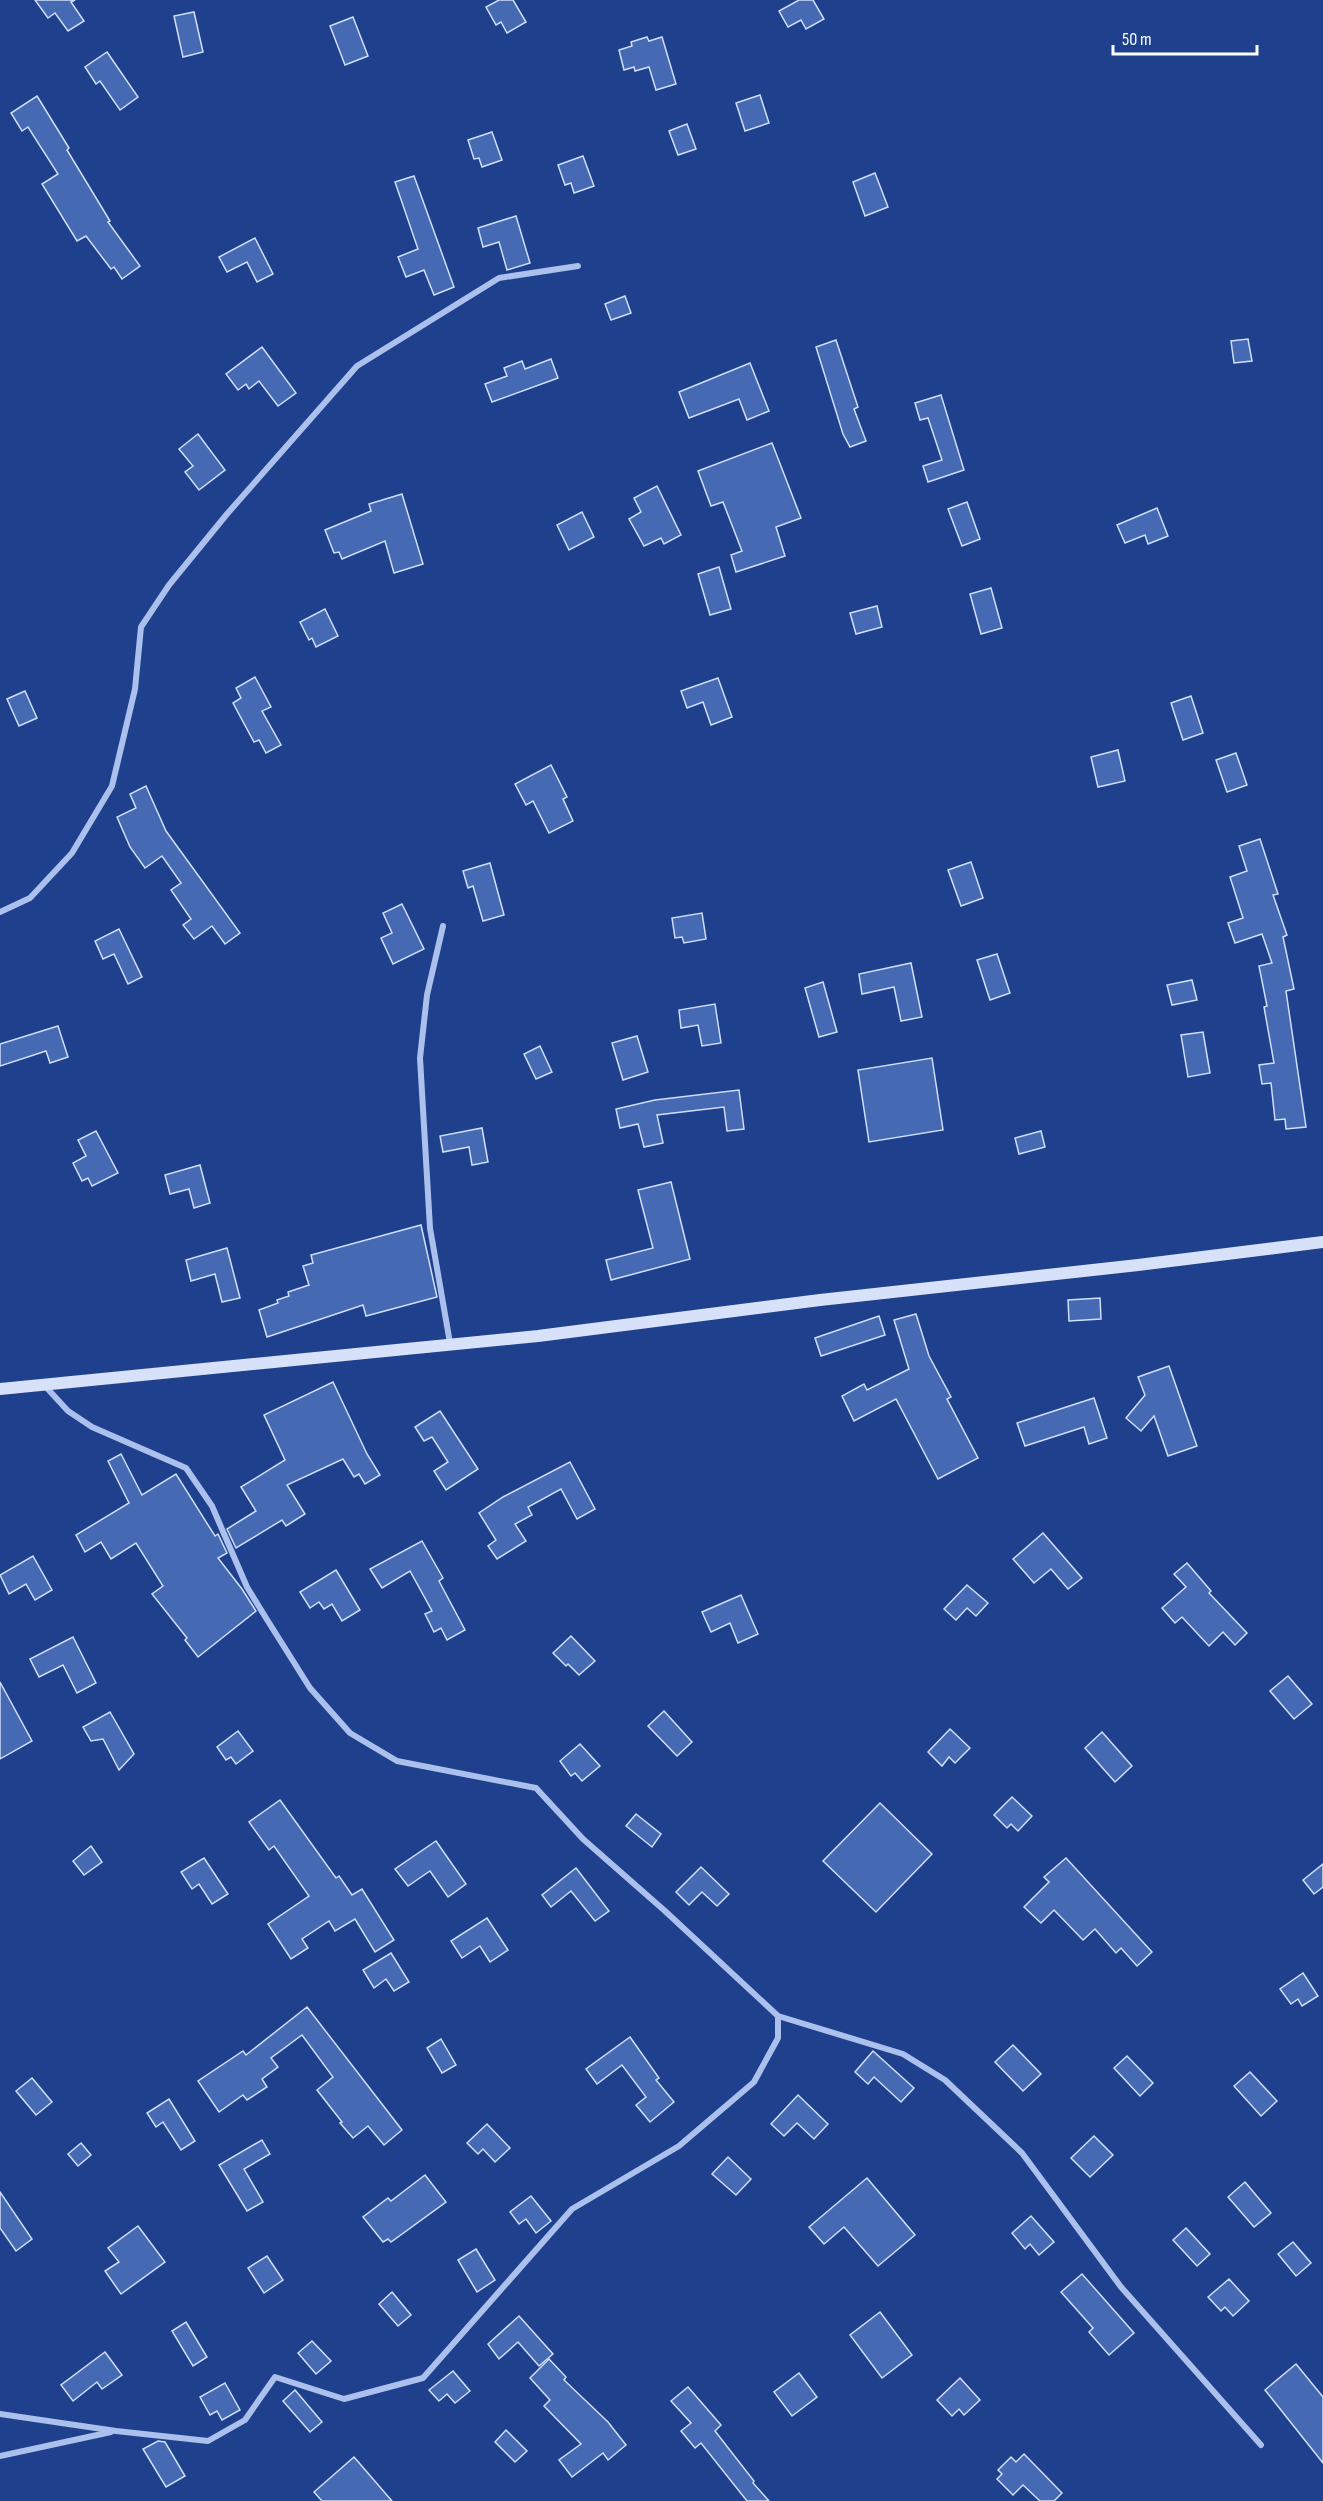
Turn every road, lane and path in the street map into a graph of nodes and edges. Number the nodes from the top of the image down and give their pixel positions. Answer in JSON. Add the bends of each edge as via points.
{"nodes":[{"id":1,"x":578,"y":266,"type":"dead end"},
{"id":2,"x":0,"y":912,"type":"edge"},
{"id":3,"x":443,"y":926,"type":"dead end"},
{"id":4,"x":1323,"y":1242,"type":"edge"},
{"id":5,"x":450,"y":1343,"type":"junction"},
{"id":6,"x":42,"y":1383,"type":"junction"},
{"id":7,"x":0,"y":1389,"type":"edge"},
{"id":8,"x":778,"y":2016,"type":"junction"},
{"id":9,"x":0,"y":2414,"type":"edge"},
{"id":10,"x":116,"y":2431,"type":"junction"},
{"id":11,"x":1261,"y":2445,"type":"dead end"},
{"id":12,"x":0,"y":2456,"type":"edge"}],
"edges":[{"from":1,"to":2,"type":"street","via":[[499,278],[357,366],[227,514],[169,585],[141,627],[135,689],[112,786],[72,853],[30,897]]},
{"from":3,"to":5,"type":"street","via":[[427,995],[420,1058],[430,1228]]},
{"from":4,"to":5,"type":"street","via":[[537,1336]]},
{"from":5,"to":6,"type":"street","via":[[309,1360]]},
{"from":6,"to":7,"type":"street"},
{"from":6,"to":8,"type":"street","via":[[68,1411],[92,1427],[186,1468],[212,1506],[247,1587],[266,1618],[310,1688],[350,1733],[397,1761],[536,1788],[583,1839]]},
{"from":8,"to":10,"type":"street","via":[[778,2038],[753,2082],[679,2146],[572,2209],[423,2378],[344,2400],[275,2377],[246,2420],[208,2441]]},
{"from":8,"to":11,"type":"street","via":[[903,2054],[945,2080],[1022,2153],[1121,2287]]},
{"from":9,"to":10,"type":"street"},
{"from":10,"to":12,"type":"street"}]}
